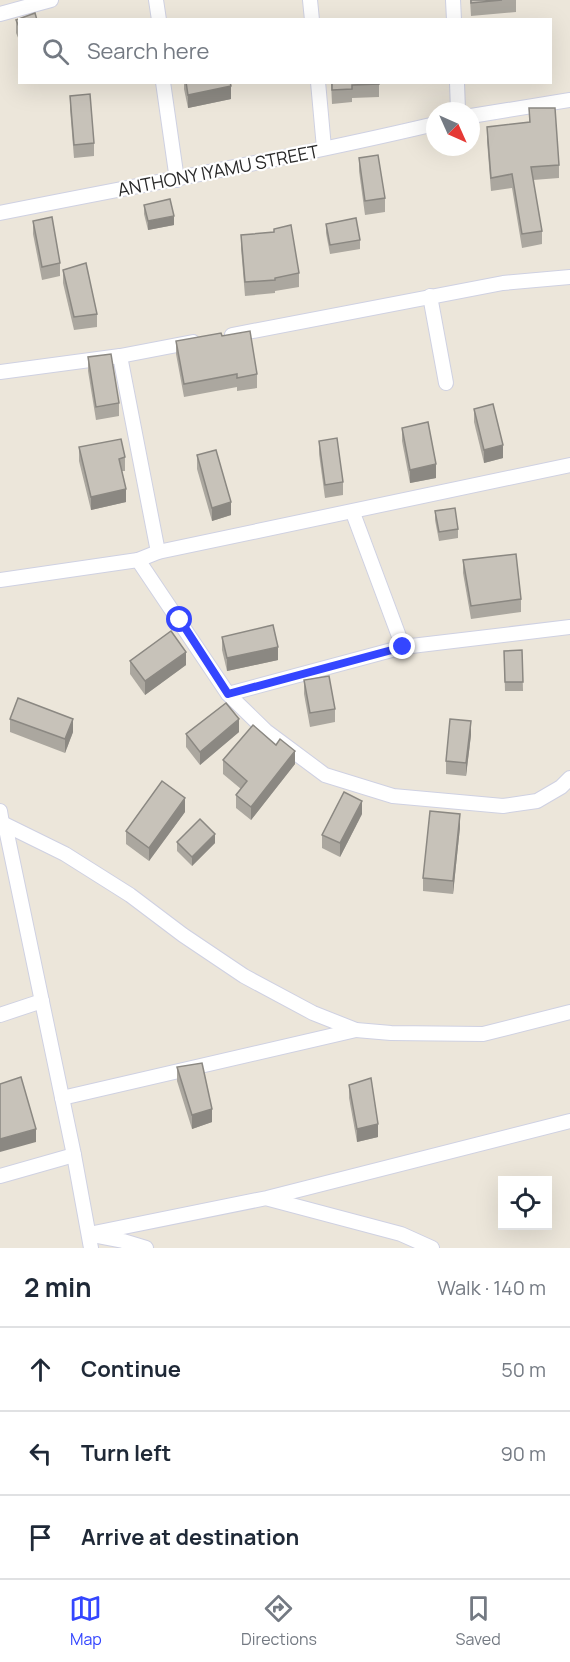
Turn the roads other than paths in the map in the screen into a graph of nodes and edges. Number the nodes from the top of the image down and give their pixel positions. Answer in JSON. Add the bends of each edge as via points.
{"nodes":[{"id":1,"x":51,"y":0,"type":"edge"},
{"id":2,"x":156,"y":0,"type":"edge"},
{"id":3,"x":310,"y":0,"type":"edge"},
{"id":4,"x":453,"y":0,"type":"edge"},
{"id":5,"x":0,"y":14,"type":"edge"},
{"id":6,"x":159,"y":18,"type":"edge"},
{"id":7,"x":312,"y":18,"type":"edge"},
{"id":8,"x":454,"y":18,"type":"edge"},
{"id":9,"x":163,"y":84,"type":"edge"},
{"id":10,"x":318,"y":84,"type":"edge"},
{"id":11,"x":457,"y":84,"type":"edge"},
{"id":12,"x":570,"y":100,"type":"edge"},
{"id":13,"x":458,"y":102,"type":"edge"},
{"id":14,"x":480,"y":115,"type":"edge"},
{"id":15,"x":426,"y":126,"type":"edge"},
{"id":16,"x":324,"y":148,"type":"junction"},
{"id":17,"x":177,"y":180,"type":"junction"},
{"id":18,"x":0,"y":213,"type":"edge"},
{"id":19,"x":570,"y":277,"type":"edge"},
{"id":20,"x":430,"y":296,"type":"junction"},
{"id":21,"x":120,"y":356,"type":"junction"},
{"id":22,"x":0,"y":372,"type":"edge"},
{"id":23,"x":446,"y":383,"type":"dead end"},
{"id":24,"x":570,"y":465,"type":"edge"},
{"id":25,"x":353,"y":513,"type":"junction"},
{"id":26,"x":158,"y":552,"type":"junction"},
{"id":27,"x":138,"y":560,"type":"junction"},
{"id":28,"x":0,"y":580,"type":"edge"},
{"id":29,"x":570,"y":627,"type":"edge"},
{"id":30,"x":403,"y":647,"type":"junction"},
{"id":31,"x":228,"y":694,"type":"junction"},
{"id":32,"x":570,"y":778,"type":"edge"},
{"id":33,"x":1,"y":817,"type":"edge"},
{"id":34,"x":7,"y":866,"type":"edge"},
{"id":35,"x":42,"y":1001,"type":"junction"},
{"id":36,"x":570,"y":1012,"type":"edge"},
{"id":37,"x":0,"y":1015,"type":"edge"},
{"id":38,"x":356,"y":1030,"type":"junction"},
{"id":39,"x":62,"y":1098,"type":"junction"},
{"id":40,"x":570,"y":1121,"type":"edge"},
{"id":41,"x":74,"y":1155,"type":"junction"},
{"id":42,"x":0,"y":1176,"type":"edge"},
{"id":43,"x":267,"y":1198,"type":"junction"},
{"id":44,"x":90,"y":1241,"type":"edge"},
{"id":45,"x":146,"y":1248,"type":"edge"},
{"id":46,"x":432,"y":1248,"type":"edge"}],
"edges":[{"from":1,"to":5,"type":"street"},
{"from":2,"to":6,"type":"street"},
{"from":3,"to":7,"type":"street"},
{"from":4,"to":8,"type":"street"},
{"from":9,"to":17,"type":"street"},
{"from":10,"to":16,"type":"street"},
{"from":11,"to":13,"type":"street"},
{"from":12,"to":14,"type":"street"},
{"from":15,"to":16,"type":"street","name":"ANTHONY IYAMU STREET"},
{"from":16,"to":17,"type":"street","name":"ANTHONY IYAMU STREET"},
{"from":17,"to":18,"type":"street","name":"ANTHONY IYAMU STREET"},
{"from":19,"to":20,"type":"street","via":[[503,283]]},
{"from":20,"to":21,"type":"street"},
{"from":20,"to":23,"type":"street"},
{"from":21,"to":22,"type":"street"},
{"from":21,"to":26,"type":"street"},
{"from":24,"to":25,"type":"street"},
{"from":25,"to":26,"type":"street"},
{"from":25,"to":30,"type":"street"},
{"from":26,"to":27,"type":"street"},
{"from":27,"to":28,"type":"street"},
{"from":27,"to":31,"type":"street"},
{"from":29,"to":30,"type":"street"},
{"from":30,"to":31,"type":"street"},
{"from":31,"to":32,"type":"street","via":[[266,731],[325,775],[393,796],[503,806],[537,801]]},
{"from":33,"to":34,"type":"street","via":[[6,830]]},
{"from":33,"to":38,"type":"street","via":[[130,895],[244,976],[313,1013]]},
{"from":34,"to":35,"type":"street"},
{"from":35,"to":37,"type":"street"},
{"from":35,"to":39,"type":"street"},
{"from":36,"to":38,"type":"street","via":[[483,1034]]},
{"from":38,"to":39,"type":"street"},
{"from":39,"to":41,"type":"street"},
{"from":40,"to":43,"type":"street"},
{"from":41,"to":42,"type":"street"},
{"from":41,"to":44,"type":"street"},
{"from":43,"to":44,"type":"street"},
{"from":43,"to":46,"type":"street","via":[[401,1234]]},
{"from":44,"to":45,"type":"street","via":[[123,1240]]}]}
